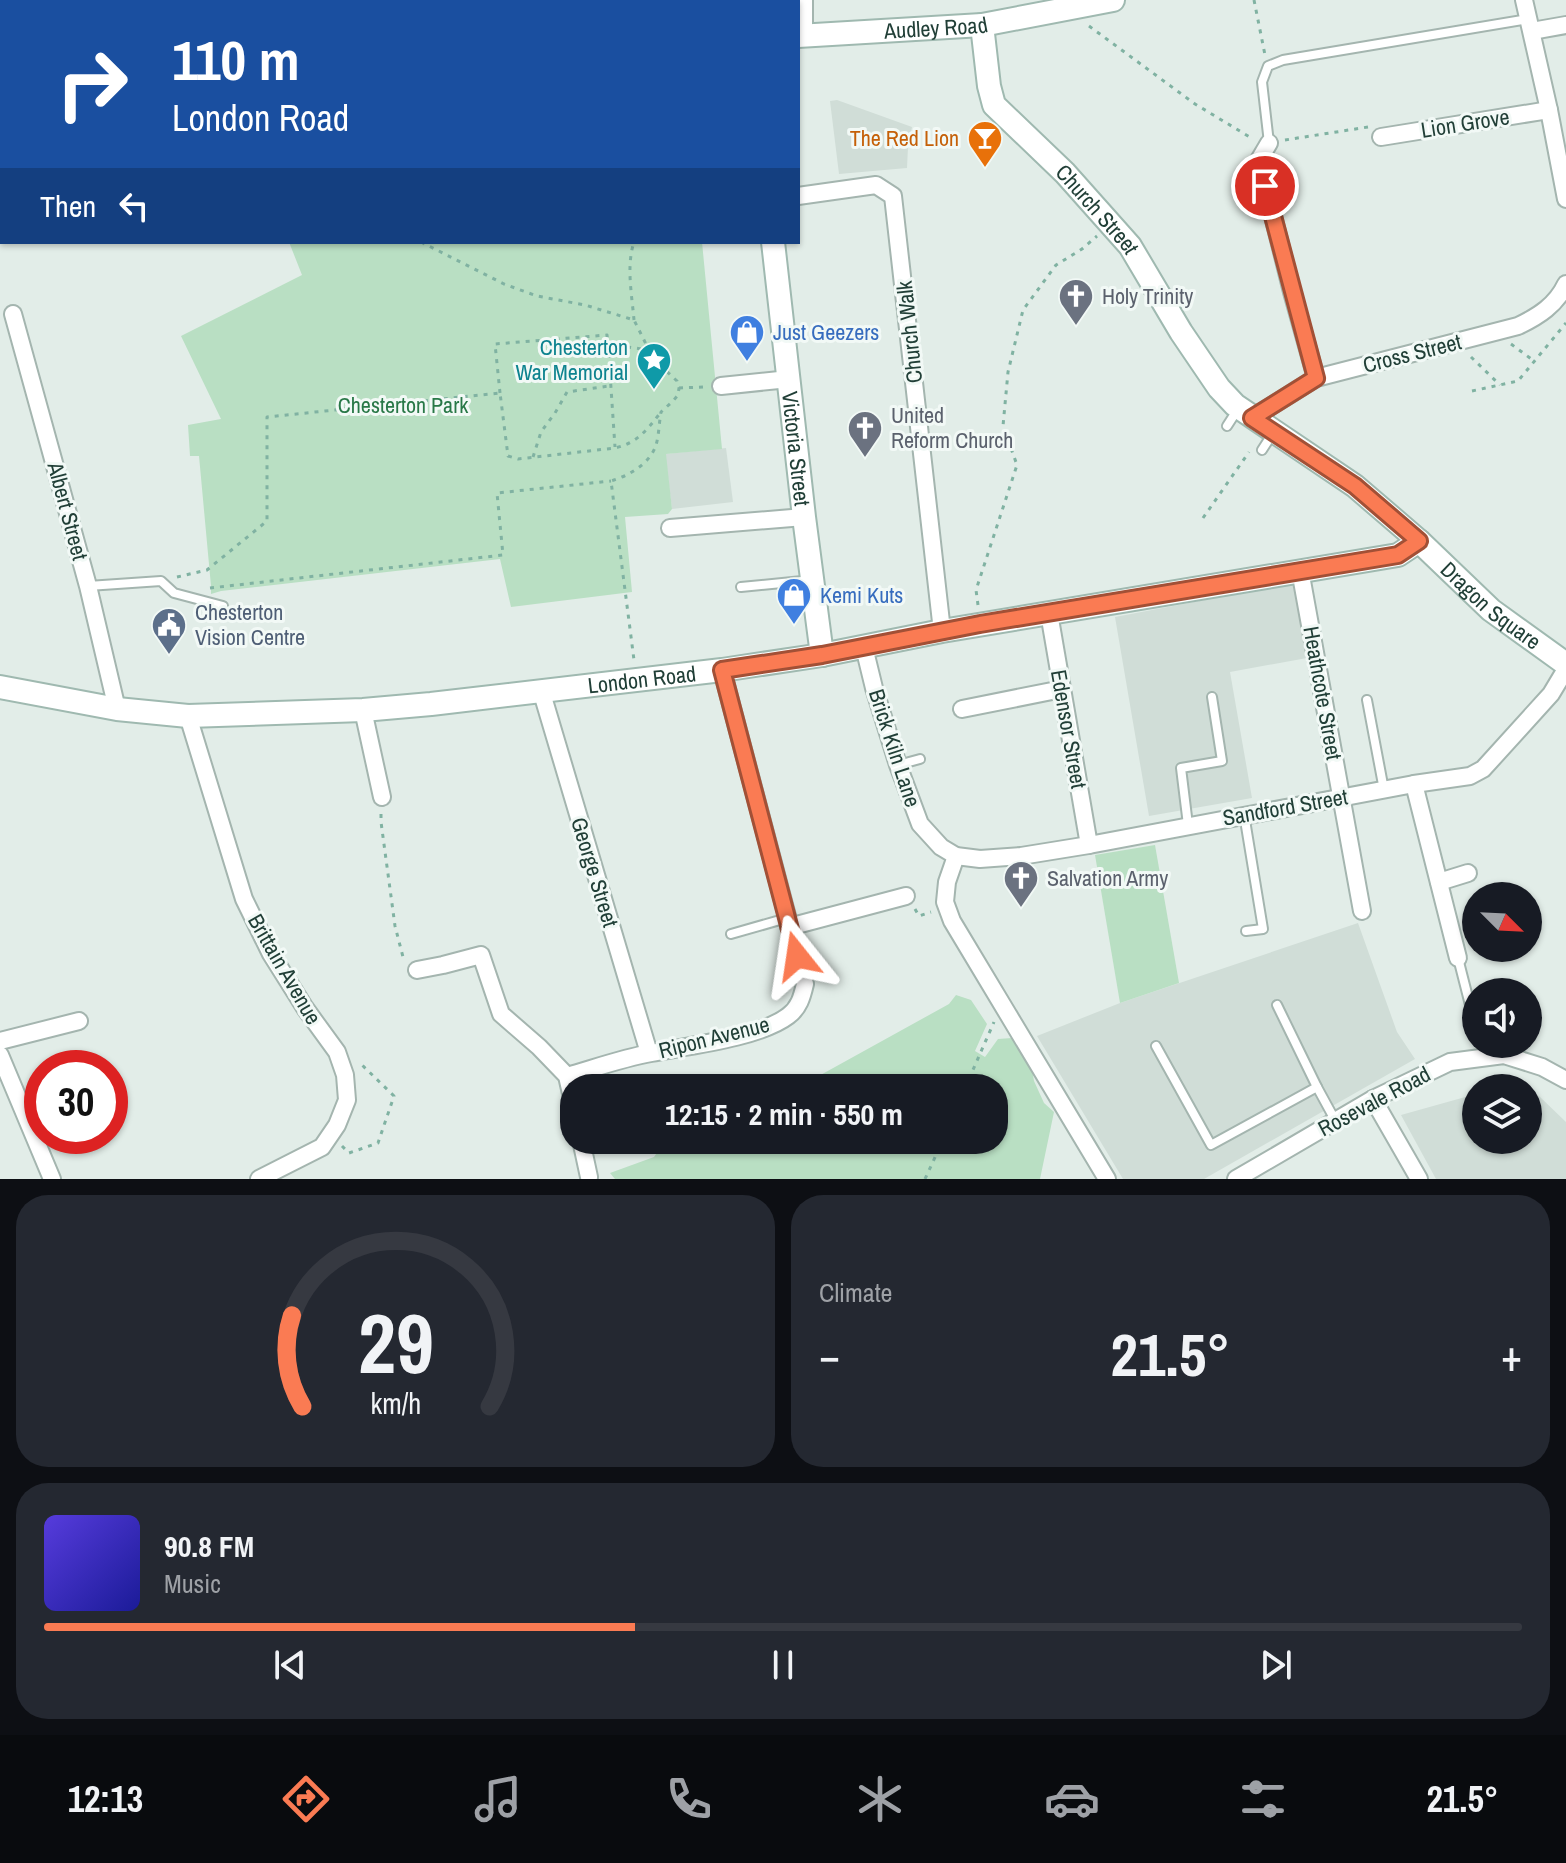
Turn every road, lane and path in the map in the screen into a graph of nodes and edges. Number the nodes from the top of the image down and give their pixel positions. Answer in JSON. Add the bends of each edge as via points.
{"nodes":[{"id":1,"x":804,"y":0,"type":"edge"},
{"id":2,"x":1113,"y":0,"type":"edge"},
{"id":3,"x":1254,"y":0,"type":"edge"},
{"id":4,"x":1524,"y":0,"type":"edge"},
{"id":5,"x":1067,"y":10,"type":"junction"},
{"id":6,"x":982,"y":25,"type":"junction"},
{"id":7,"x":1530,"y":25,"type":"junction"},
{"id":8,"x":1566,"y":25,"type":"edge"},
{"id":9,"x":801,"y":36,"type":"edge"},
{"id":10,"x":1268,"y":66,"type":"junction"},
{"id":11,"x":1549,"y":110,"type":"junction"},
{"id":12,"x":1381,"y":137,"type":"joint"},
{"id":13,"x":1269,"y":143,"type":"junction"},
{"id":14,"x":1565,"y":191,"type":"edge"},
{"id":15,"x":800,"y":196,"type":"edge"},
{"id":16,"x":1110,"y":224,"type":"junction"},
{"id":17,"x":425,"y":244,"type":"edge"},
{"id":18,"x":633,"y":244,"type":"edge"},
{"id":19,"x":773,"y":244,"type":"edge"},
{"id":20,"x":1566,"y":284,"type":"edge"},
{"id":21,"x":13,"y":314,"type":"dead end"},
{"id":22,"x":634,"y":320,"type":"junction"},
{"id":23,"x":1566,"y":323,"type":"edge"},
{"id":24,"x":1455,"y":342,"type":"junction"},
{"id":25,"x":608,"y":344,"type":"junction"},
{"id":26,"x":649,"y":350,"type":"junction"},
{"id":27,"x":1316,"y":378,"type":"junction"},
{"id":28,"x":789,"y":379,"type":"junction"},
{"id":29,"x":1500,"y":385,"type":"junction"},
{"id":30,"x":609,"y":386,"type":"junction"},
{"id":31,"x":721,"y":386,"type":"joint"},
{"id":32,"x":679,"y":388,"type":"junction"},
{"id":33,"x":1472,"y":391,"type":"dead end"},
{"id":34,"x":500,"y":393,"type":"junction"},
{"id":35,"x":661,"y":412,"type":"junction"},
{"id":36,"x":1239,"y":418,"type":"junction"},
{"id":37,"x":1263,"y":443,"type":"junction"},
{"id":38,"x":615,"y":448,"type":"junction"},
{"id":39,"x":533,"y":457,"type":"junction"},
{"id":40,"x":611,"y":481,"type":"junction"},
{"id":41,"x":804,"y":517,"type":"junction"},
{"id":42,"x":1203,"y":518,"type":"dead end"},
{"id":43,"x":670,"y":528,"type":"dead end"},
{"id":44,"x":1419,"y":541,"type":"junction"},
{"id":45,"x":1300,"y":570,"type":"junction"},
{"id":46,"x":181,"y":576,"type":"junction"},
{"id":47,"x":812,"y":580,"type":"junction"},
{"id":48,"x":161,"y":581,"type":"junction"},
{"id":49,"x":185,"y":584,"type":"dead end"},
{"id":50,"x":88,"y":586,"type":"junction"},
{"id":51,"x":198,"y":586,"type":"dead end"},
{"id":52,"x":741,"y":587,"type":"dead end"},
{"id":53,"x":223,"y":606,"type":"dead end"},
{"id":54,"x":1049,"y":613,"type":"junction"},
{"id":55,"x":980,"y":624,"type":"junction"},
{"id":56,"x":942,"y":631,"type":"junction"},
{"id":57,"x":864,"y":647,"type":"junction"},
{"id":58,"x":822,"y":655,"type":"junction"},
{"id":59,"x":1566,"y":667,"type":"edge"},
{"id":60,"x":722,"y":670,"type":"junction"},
{"id":61,"x":637,"y":679,"type":"junction"},
{"id":62,"x":0,"y":687,"type":"edge"},
{"id":63,"x":1062,"y":689,"type":"junction"},
{"id":64,"x":541,"y":690,"type":"junction"},
{"id":65,"x":1212,"y":697,"type":"dead end"},
{"id":66,"x":1367,"y":700,"type":"dead end"},
{"id":67,"x":117,"y":709,"type":"junction"},
{"id":68,"x":962,"y":709,"type":"dead end"},
{"id":69,"x":363,"y":710,"type":"junction"},
{"id":70,"x":188,"y":716,"type":"junction"},
{"id":71,"x":920,"y":759,"type":"dead end"},
{"id":72,"x":898,"y":765,"type":"junction"},
{"id":73,"x":1414,"y":784,"type":"junction"},
{"id":74,"x":1384,"y":790,"type":"junction"},
{"id":75,"x":382,"y":797,"type":"joint"},
{"id":76,"x":1342,"y":797,"type":"junction"},
{"id":77,"x":1244,"y":814,"type":"junction"},
{"id":78,"x":1188,"y":825,"type":"junction"},
{"id":79,"x":1089,"y":845,"type":"junction"},
{"id":80,"x":956,"y":856,"type":"junction"},
{"id":81,"x":1468,"y":873,"type":"dead end"},
{"id":82,"x":1439,"y":882,"type":"junction"},
{"id":83,"x":906,"y":896,"type":"joint"},
{"id":84,"x":947,"y":908,"type":"junction"},
{"id":85,"x":1362,"y":911,"type":"dead end"},
{"id":86,"x":788,"y":923,"type":"junction"},
{"id":87,"x":1246,"y":931,"type":"dead end"},
{"id":88,"x":731,"y":934,"type":"dead end"},
{"id":89,"x":1458,"y":958,"type":"joint"},
{"id":90,"x":417,"y":970,"type":"joint"},
{"id":91,"x":1463,"y":978,"type":"edge"},
{"id":92,"x":1277,"y":1005,"type":"dead end"},
{"id":93,"x":1002,"y":1006,"type":"junction"},
{"id":94,"x":79,"y":1021,"type":"dead end"},
{"id":95,"x":0,"y":1041,"type":"edge"},
{"id":96,"x":1156,"y":1046,"type":"dead end"},
{"id":97,"x":649,"y":1053,"type":"junction"},
{"id":98,"x":0,"y":1055,"type":"edge"},
{"id":99,"x":342,"y":1067,"type":"junction"},
{"id":100,"x":565,"y":1074,"type":"edge"},
{"id":101,"x":574,"y":1074,"type":"edge"},
{"id":102,"x":971,"y":1074,"type":"edge"},
{"id":103,"x":1566,"y":1080,"type":"edge"},
{"id":104,"x":1317,"y":1087,"type":"junction"},
{"id":105,"x":1373,"y":1099,"type":"junction"},
{"id":106,"x":1335,"y":1120,"type":"junction"},
{"id":107,"x":331,"y":1135,"type":"junction"},
{"id":108,"x":584,"y":1154,"type":"edge"},
{"id":109,"x":937,"y":1154,"type":"edge"},
{"id":110,"x":589,"y":1177,"type":"dead end"},
{"id":111,"x":52,"y":1179,"type":"edge"},
{"id":112,"x":259,"y":1179,"type":"edge"},
{"id":113,"x":925,"y":1179,"type":"edge"},
{"id":114,"x":1107,"y":1179,"type":"edge"},
{"id":115,"x":1236,"y":1179,"type":"edge"},
{"id":116,"x":1419,"y":1179,"type":"edge"}],
"edges":[{"from":1,"to":9,"type":"street"},
{"from":2,"to":5,"type":"main road","name":"Audley Road"},
{"from":3,"to":10,"type":"path"},
{"from":4,"to":7,"type":"street"},
{"from":5,"to":6,"type":"main road","name":"Audley Road"},
{"from":5,"to":13,"type":"path","via":[[1195,104],[1254,140]]},
{"from":6,"to":9,"type":"main road","name":"Audley Road"},
{"from":6,"to":16,"type":"main road","name":"Church Street","via":[[994,105]]},
{"from":7,"to":8,"type":"street"},
{"from":7,"to":10,"type":"lane"},
{"from":7,"to":11,"type":"street"},
{"from":10,"to":13,"type":"lane","via":[[1262,82]]},
{"from":11,"to":12,"type":"street","name":"Lion Grove"},
{"from":11,"to":14,"type":"street"},
{"from":12,"to":13,"type":"path","via":[[1379,125]]},
{"from":13,"to":27,"type":"street","via":[[1259,160]]},
{"from":15,"to":56,"type":"street","name":"Church Walk","via":[[876,185],[893,196]]},
{"from":16,"to":36,"type":"main road","name":"Church Street","via":[[1130,246]]},
{"from":16,"to":55,"type":"path","via":[[1056,265],[1023,310],[1008,372],[1003,426],[1017,465],[976,590]]},
{"from":17,"to":22,"type":"path","via":[[537,296]]},
{"from":18,"to":22,"type":"path"},
{"from":19,"to":28,"type":"main road","name":"Victoria Street"},
{"from":20,"to":24,"type":"street","name":"Cross Street","via":[[1535,318]]},
{"from":21,"to":50,"type":"street","name":"Albert Street"},
{"from":22,"to":26,"type":"path"},
{"from":23,"to":29,"type":"path","via":[[1518,381]]},
{"from":24,"to":27,"type":"street","name":"Cross Street"},
{"from":24,"to":29,"type":"path"},
{"from":25,"to":26,"type":"path"},
{"from":25,"to":30,"type":"path"},
{"from":25,"to":34,"type":"path","via":[[607,335],[495,344]]},
{"from":26,"to":32,"type":"path"},
{"from":27,"to":36,"type":"street","name":"Cross Street"},
{"from":28,"to":31,"type":"street"},
{"from":28,"to":41,"type":"main road","name":"Victoria Street"},
{"from":29,"to":33,"type":"path"},
{"from":30,"to":38,"type":"path"},
{"from":30,"to":39,"type":"path","via":[[567,392],[541,432]]},
{"from":31,"to":32,"type":"path"},
{"from":32,"to":35,"type":"path"},
{"from":34,"to":39,"type":"path","via":[[508,456]]},
{"from":34,"to":46,"type":"path","via":[[267,417],[267,521],[207,570]]},
{"from":35,"to":38,"type":"path","via":[[637,440]]},
{"from":35,"to":40,"type":"path","via":[[655,448],[627,476]]},
{"from":36,"to":37,"type":"main road","name":"Church Street"},
{"from":37,"to":42,"type":"path"},
{"from":37,"to":44,"type":"main road","name":"Church Street","via":[[1355,486]]},
{"from":38,"to":39,"type":"path"},
{"from":40,"to":51,"type":"path","via":[[497,493],[503,555]]},
{"from":40,"to":61,"type":"path"},
{"from":41,"to":43,"type":"street"},
{"from":41,"to":47,"type":"main road","name":"Victoria Street"},
{"from":44,"to":45,"type":"main road","name":"London Road","via":[[1398,555]]},
{"from":44,"to":59,"type":"main road","name":"Dragon Square","via":[[1491,610]]},
{"from":45,"to":54,"type":"main road","name":"London Road"},
{"from":45,"to":76,"type":"street","name":"Heathcote Street"},
{"from":46,"to":48,"type":"path"},
{"from":46,"to":49,"type":"path"},
{"from":47,"to":52,"type":"lane"},
{"from":47,"to":58,"type":"main road","name":"Victoria Street"},
{"from":48,"to":50,"type":"lane"},
{"from":48,"to":53,"type":"lane","via":[[174,593]]},
{"from":50,"to":67,"type":"street","name":"Albert Street"},
{"from":54,"to":55,"type":"main road","name":"London Road"},
{"from":54,"to":63,"type":"street","name":"Edensor Street"},
{"from":55,"to":56,"type":"main road","name":"London Road"},
{"from":56,"to":57,"type":"main road","name":"London Road"},
{"from":57,"to":58,"type":"main road","name":"London Road"},
{"from":57,"to":72,"type":"street","name":"Brick Kiln Lane"},
{"from":58,"to":60,"type":"main road","name":"London Road"},
{"from":59,"to":73,"type":"street","name":"Sandford Street","via":[[1551,694],[1483,769],[1470,776]]},
{"from":60,"to":61,"type":"main road","name":"London Road"},
{"from":60,"to":86,"type":"street","name":"Ripon Avenue"},
{"from":61,"to":64,"type":"main road","name":"London Road"},
{"from":62,"to":67,"type":"main road","name":"London Road"},
{"from":63,"to":68,"type":"street"},
{"from":63,"to":79,"type":"street","name":"Edensor Street"},
{"from":64,"to":69,"type":"main road","name":"London Road"},
{"from":64,"to":97,"type":"street","name":"George Street"},
{"from":65,"to":78,"type":"lane","via":[[1222,761],[1181,768]]},
{"from":66,"to":74,"type":"lane"},
{"from":67,"to":70,"type":"main road","name":"London Road"},
{"from":69,"to":70,"type":"main road","name":"London Road"},
{"from":69,"to":75,"type":"street"},
{"from":70,"to":99,"type":"street","name":"Brittain Avenue","via":[[244,899],[271,954]]},
{"from":71,"to":72,"type":"lane"},
{"from":72,"to":80,"type":"street","name":"Brick Kiln Lane","via":[[920,824]]},
{"from":73,"to":74,"type":"street","name":"Sandford Street"},
{"from":73,"to":82,"type":"street"},
{"from":74,"to":76,"type":"street","name":"Sandford Street"},
{"from":75,"to":90,"type":"path","via":[[395,926],[403,957]]},
{"from":76,"to":77,"type":"street","name":"Sandford Street"},
{"from":76,"to":85,"type":"street","name":"Heathcote Street"},
{"from":77,"to":78,"type":"street","name":"Sandford Street"},
{"from":77,"to":87,"type":"lane","via":[[1263,929]]},
{"from":78,"to":79,"type":"street","name":"Sandford Street"},
{"from":79,"to":80,"type":"street","name":"Sandford Street","via":[[1021,856]]},
{"from":80,"to":84,"type":"street","via":[[947,882]]},
{"from":81,"to":82,"type":"street"},
{"from":82,"to":89,"type":"street"},
{"from":83,"to":84,"type":"path","via":[[919,916]]},
{"from":83,"to":86,"type":"street"},
{"from":84,"to":93,"type":"street"},
{"from":86,"to":88,"type":"lane"},
{"from":86,"to":97,"type":"street","name":"Ripon Avenue","via":[[805,984],[790,1015],[769,1027]]},
{"from":89,"to":91,"type":"lane"},
{"from":90,"to":100,"type":"street","via":[[481,955],[501,1014]]},
{"from":92,"to":104,"type":"lane"},
{"from":93,"to":102,"type":"path"},
{"from":93,"to":114,"type":"street"},
{"from":94,"to":95,"type":"street"},
{"from":96,"to":104,"type":"lane","via":[[1211,1145]]},
{"from":97,"to":101,"type":"street","name":"Ripon Avenue"},
{"from":98,"to":111,"type":"street"},
{"from":99,"to":107,"type":"street","name":"Brittain Avenue","via":[[347,1100]]},
{"from":99,"to":107,"type":"path","via":[[359,1062],[394,1096],[378,1143],[349,1153]]},
{"from":103,"to":105,"type":"street","name":"Rosevale Road","via":[[1504,1055],[1450,1062]]},
{"from":104,"to":106,"type":"lane"},
{"from":105,"to":106,"type":"street","name":"Rosevale Road"},
{"from":105,"to":116,"type":"street"},
{"from":106,"to":115,"type":"street","name":"Rosevale Road"},
{"from":107,"to":112,"type":"street","name":"Brittain Avenue","via":[[322,1147]]},
{"from":108,"to":110,"type":"street"},
{"from":109,"to":113,"type":"path"}]}
